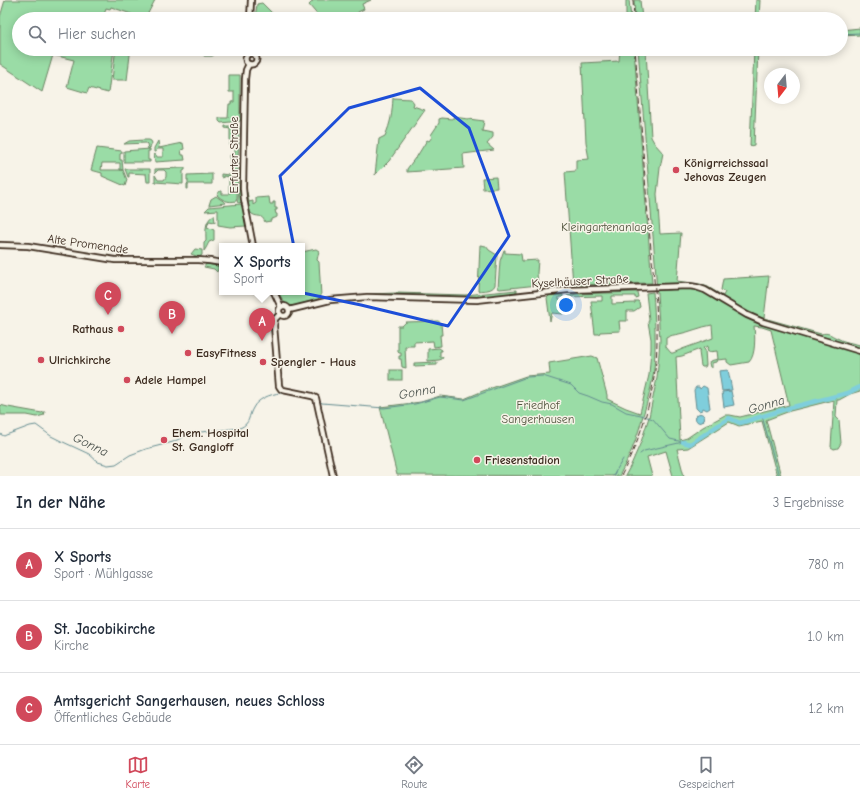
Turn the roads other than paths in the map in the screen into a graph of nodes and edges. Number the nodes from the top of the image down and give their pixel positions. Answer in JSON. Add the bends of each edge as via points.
{"nodes":[{"id":1,"x":251,"y":0,"type":"edge"},
{"id":2,"x":250,"y":12,"type":"edge"},
{"id":3,"x":247,"y":56,"type":"edge"},
{"id":4,"x":257,"y":56,"type":"edge"},
{"id":5,"x":249,"y":64,"type":"junction"},
{"id":6,"x":252,"y":243,"type":"edge"},
{"id":7,"x":0,"y":245,"type":"edge"},
{"id":8,"x":219,"y":263,"type":"edge"},
{"id":9,"x":275,"y":295,"type":"edge"},
{"id":10,"x":281,"y":307,"type":"junction"},
{"id":11,"x":289,"y":310,"type":"junction"},
{"id":12,"x":280,"y":314,"type":"junction"},
{"id":13,"x":860,"y":351,"type":"edge"},
{"id":14,"x":333,"y":476,"type":"edge"}],
"edges":[{"from":1,"to":2,"type":"main road"},
{"from":3,"to":5,"type":"main road","via":[[246,61]]},
{"from":4,"to":5,"type":"main road","via":[[254,64]]},
{"from":5,"to":6,"type":"main road","name":"Erfurter Straße","via":[[245,79],[243,188]]},
{"from":7,"to":8,"type":"main road","name":"Alte Promenade","via":[[25,246],[115,260],[203,260]]},
{"from":9,"to":10,"type":"main road"},
{"from":10,"to":11,"type":"main road","via":[[286,306]]},
{"from":10,"to":12,"type":"main road"},
{"from":11,"to":12,"type":"main road","via":[[286,316]]},
{"from":11,"to":13,"type":"main road","name":"Kyselhäuser Straße","via":[[355,297],[476,300],[568,290],[689,286],[705,290],[763,322]]},
{"from":12,"to":14,"type":"main road","via":[[274,324],[279,387],[315,396]]}]}
